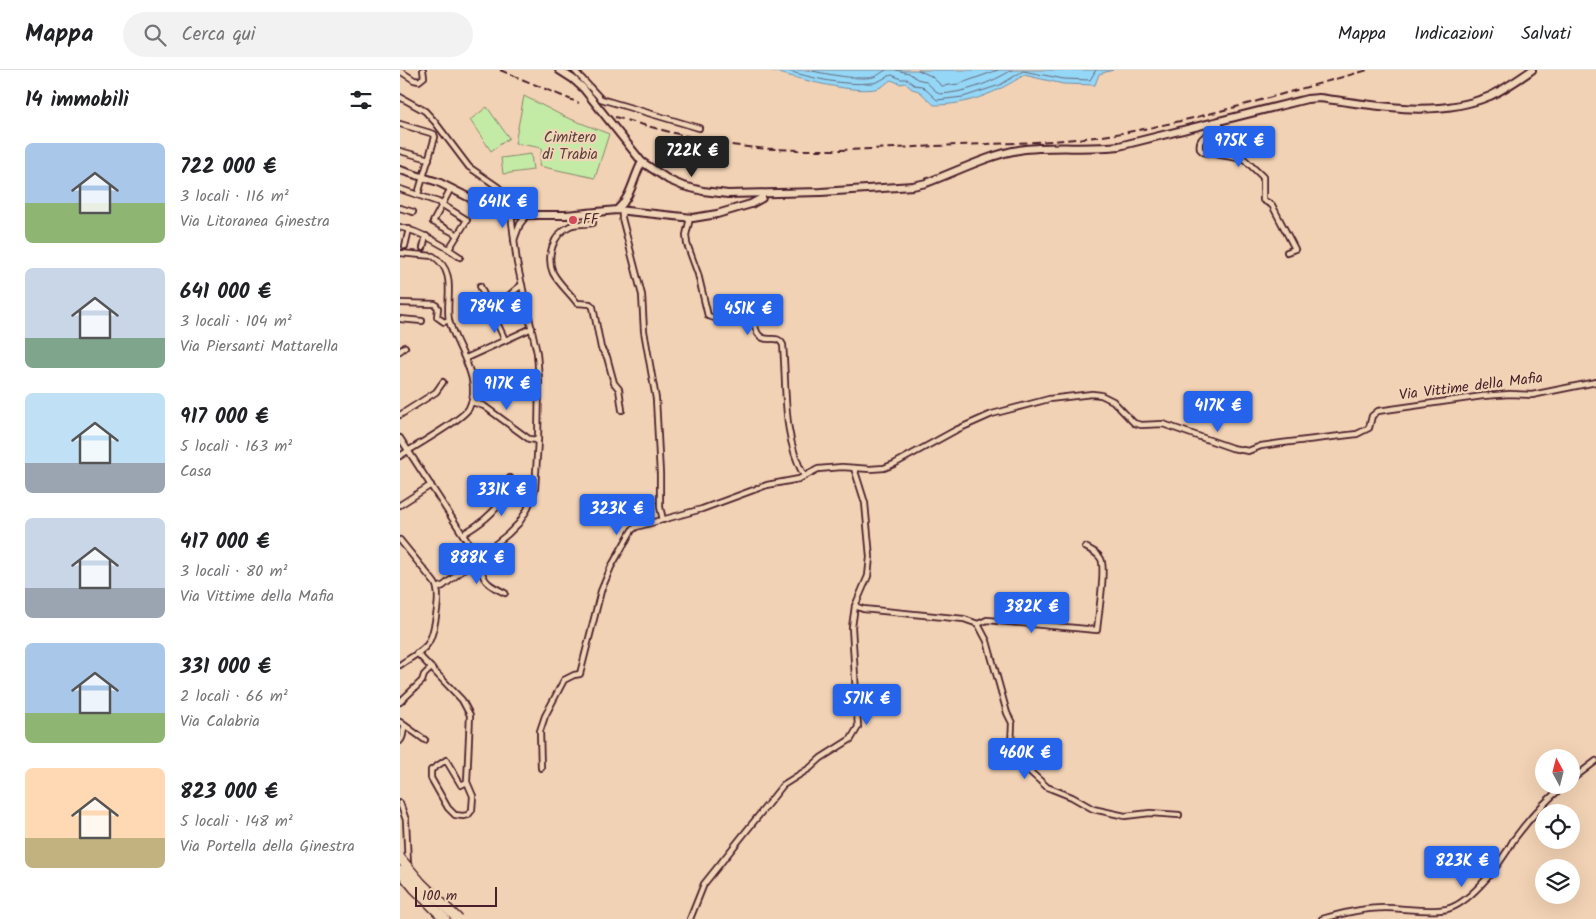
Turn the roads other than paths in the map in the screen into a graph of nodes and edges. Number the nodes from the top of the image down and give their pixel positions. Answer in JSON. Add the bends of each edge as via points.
{"nodes":[{"id":1,"x":423,"y":70,"type":"edge"},
{"id":2,"x":559,"y":70,"type":"edge"},
{"id":3,"x":574,"y":70,"type":"edge"},
{"id":4,"x":1532,"y":70,"type":"edge"},
{"id":5,"x":400,"y":72,"type":"edge"},
{"id":6,"x":400,"y":97,"type":"edge"},
{"id":7,"x":1219,"y":121,"type":"junction"},
{"id":8,"x":400,"y":124,"type":"edge"},
{"id":9,"x":699,"y":128,"type":"dead end"},
{"id":10,"x":400,"y":151,"type":"edge"},
{"id":11,"x":429,"y":159,"type":"junction"},
{"id":12,"x":642,"y":162,"type":"junction"},
{"id":13,"x":400,"y":170,"type":"edge"},
{"id":14,"x":423,"y":176,"type":"junction"},
{"id":15,"x":451,"y":188,"type":"junction"},
{"id":16,"x":400,"y":189,"type":"edge"},
{"id":17,"x":418,"y":194,"type":"junction"},
{"id":18,"x":762,"y":194,"type":"junction"},
{"id":19,"x":442,"y":204,"type":"junction"},
{"id":20,"x":400,"y":208,"type":"edge"},
{"id":21,"x":620,"y":210,"type":"junction"},
{"id":22,"x":413,"y":212,"type":"dead end"},
{"id":23,"x":593,"y":213,"type":"junction"},
{"id":24,"x":511,"y":214,"type":"junction"},
{"id":25,"x":527,"y":215,"type":"junction"},
{"id":26,"x":690,"y":218,"type":"junction"},
{"id":27,"x":400,"y":227,"type":"edge"},
{"id":28,"x":409,"y":229,"type":"junction"},
{"id":29,"x":458,"y":235,"type":"junction"},
{"id":30,"x":426,"y":236,"type":"junction"},
{"id":31,"x":514,"y":241,"type":"junction"},
{"id":32,"x":405,"y":246,"type":"dead end"},
{"id":33,"x":423,"y":248,"type":"dead end"},
{"id":34,"x":449,"y":249,"type":"junction"},
{"id":35,"x":1287,"y":252,"type":"dead end"},
{"id":36,"x":400,"y":253,"type":"edge"},
{"id":37,"x":460,"y":257,"type":"dead end"},
{"id":38,"x":522,"y":285,"type":"junction"},
{"id":39,"x":480,"y":286,"type":"dead end"},
{"id":40,"x":487,"y":301,"type":"junction"},
{"id":41,"x":400,"y":303,"type":"edge"},
{"id":42,"x":497,"y":304,"type":"dead end"},
{"id":43,"x":468,"y":310,"type":"dead end"},
{"id":44,"x":400,"y":319,"type":"edge"},
{"id":45,"x":450,"y":320,"type":"junction"},
{"id":46,"x":422,"y":321,"type":"dead end"},
{"id":47,"x":532,"y":328,"type":"junction"},
{"id":48,"x":505,"y":340,"type":"junction"},
{"id":49,"x":405,"y":347,"type":"dead end"},
{"id":50,"x":400,"y":351,"type":"edge"},
{"id":51,"x":466,"y":358,"type":"junction"},
{"id":52,"x":443,"y":382,"type":"dead end"},
{"id":53,"x":1596,"y":382,"type":"edge"},
{"id":54,"x":472,"y":402,"type":"junction"},
{"id":55,"x":622,"y":410,"type":"dead end"},
{"id":56,"x":400,"y":415,"type":"edge"},
{"id":57,"x":400,"y":438,"type":"edge"},
{"id":58,"x":538,"y":440,"type":"junction"},
{"id":59,"x":409,"y":450,"type":"junction"},
{"id":60,"x":400,"y":456,"type":"edge"},
{"id":61,"x":854,"y":468,"type":"junction"},
{"id":62,"x":804,"y":476,"type":"junction"},
{"id":63,"x":510,"y":478,"type":"dead end"},
{"id":64,"x":431,"y":485,"type":"junction"},
{"id":65,"x":400,"y":505,"type":"edge"},
{"id":66,"x":663,"y":520,"type":"junction"},
{"id":67,"x":463,"y":534,"type":"junction"},
{"id":68,"x":400,"y":540,"type":"edge"},
{"id":69,"x":1085,"y":547,"type":"dead end"},
{"id":70,"x":484,"y":554,"type":"junction"},
{"id":71,"x":478,"y":558,"type":"junction"},
{"id":72,"x":438,"y":588,"type":"junction"},
{"id":73,"x":505,"y":593,"type":"dead end"},
{"id":74,"x":855,"y":606,"type":"junction"},
{"id":75,"x":978,"y":624,"type":"junction"},
{"id":76,"x":417,"y":653,"type":"junction"},
{"id":77,"x":400,"y":665,"type":"edge"},
{"id":78,"x":431,"y":668,"type":"junction"},
{"id":79,"x":400,"y":702,"type":"edge"},
{"id":80,"x":400,"y":722,"type":"edge"},
{"id":81,"x":405,"y":726,"type":"junction"},
{"id":82,"x":425,"y":740,"type":"dead end"},
{"id":83,"x":400,"y":741,"type":"edge"},
{"id":84,"x":1596,"y":761,"type":"edge"},
{"id":85,"x":541,"y":768,"type":"dead end"},
{"id":86,"x":1580,"y":773,"type":"edge"},
{"id":87,"x":467,"y":782,"type":"junction"},
{"id":88,"x":1555,"y":794,"type":"edge"},
{"id":89,"x":400,"y":804,"type":"edge"},
{"id":90,"x":1180,"y":815,"type":"dead end"},
{"id":91,"x":400,"y":858,"type":"edge"},
{"id":92,"x":400,"y":873,"type":"edge"},
{"id":93,"x":445,"y":919,"type":"edge"},
{"id":94,"x":458,"y":919,"type":"edge"},
{"id":95,"x":690,"y":919,"type":"edge"},
{"id":96,"x":1322,"y":919,"type":"edge"}],
"edges":[{"from":1,"to":5,"type":"street","via":[[424,77],[419,81]]},
{"from":2,"to":12,"type":"main road","via":[[583,88]]},
{"from":3,"to":9,"type":"street","via":[[601,99]]},
{"from":4,"to":7,"type":"main road","via":[[1496,93],[1464,104],[1396,108],[1319,98]]},
{"from":6,"to":24,"type":"street","via":[[425,111],[468,167],[506,194]]},
{"from":7,"to":18,"type":"main road","via":[[1099,149],[1019,150],[913,186]]},
{"from":7,"to":35,"type":"street","via":[[1218,130],[1206,134],[1199,144],[1200,149],[1244,159],[1263,177],[1263,200],[1272,205],[1295,249]]},
{"from":8,"to":11,"type":"street","via":[[434,134]]},
{"from":10,"to":11,"type":"street"},
{"from":11,"to":14,"type":"street"},
{"from":12,"to":18,"type":"main road","via":[[683,186],[728,194]]},
{"from":12,"to":21,"type":"main road"},
{"from":13,"to":14,"type":"main road"},
{"from":14,"to":15,"type":"main road"},
{"from":14,"to":17,"type":"street"},
{"from":15,"to":19,"type":"street"},
{"from":15,"to":24,"type":"main road","via":[[490,208]]},
{"from":16,"to":17,"type":"street"},
{"from":17,"to":19,"type":"street"},
{"from":18,"to":26,"type":"main road","via":[[762,198],[751,204]]},
{"from":19,"to":29,"type":"street","via":[[467,220]]},
{"from":19,"to":29,"type":"street","via":[[433,222]]},
{"from":20,"to":22,"type":"street"},
{"from":21,"to":23,"type":"main road"},
{"from":21,"to":26,"type":"main road"},
{"from":21,"to":66,"type":"street","via":[[642,295],[644,331],[655,389]]},
{"from":23,"to":25,"type":"main road"},
{"from":23,"to":55,"type":"street","via":[[593,223],[571,226],[560,234],[550,258],[554,275],[578,303],[593,307],[601,348],[619,389]]},
{"from":24,"to":25,"type":"main road"},
{"from":24,"to":31,"type":"street"},
{"from":25,"to":31,"type":"street"},
{"from":26,"to":62,"type":"street","via":[[687,244],[708,316],[718,319],[751,317],[761,337],[776,338],[783,345],[786,415],[791,443]]},
{"from":27,"to":28,"type":"street"},
{"from":28,"to":30,"type":"street"},
{"from":28,"to":32,"type":"street"},
{"from":29,"to":34,"type":"street"},
{"from":30,"to":33,"type":"street"},
{"from":30,"to":34,"type":"street"},
{"from":31,"to":38,"type":"street"},
{"from":34,"to":37,"type":"street"},
{"from":36,"to":45,"type":"street","via":[[433,256],[441,263],[449,283]]},
{"from":38,"to":42,"type":"street"},
{"from":38,"to":47,"type":"street"},
{"from":39,"to":40,"type":"street"},
{"from":40,"to":43,"type":"street"},
{"from":40,"to":48,"type":"street"},
{"from":41,"to":45,"type":"street","via":[[435,304],[437,317],[444,322]]},
{"from":44,"to":46,"type":"street"},
{"from":45,"to":51,"type":"street"},
{"from":47,"to":48,"type":"street"},
{"from":47,"to":58,"type":"street","via":[[539,379]]},
{"from":48,"to":51,"type":"street"},
{"from":49,"to":50,"type":"street"},
{"from":51,"to":54,"type":"street","via":[[472,380]]},
{"from":52,"to":56,"type":"street","via":[[436,392]]},
{"from":53,"to":61,"type":"street","name":"Via Vittime della Mafia","via":[[1532,395],[1483,396],[1378,411],[1372,416],[1369,428],[1357,434],[1248,450],[1232,448],[1163,424],[1134,423],[1113,401],[1101,394],[1082,394],[992,414],[884,468]]},
{"from":54,"to":58,"type":"street","via":[[484,406],[529,439]]},
{"from":54,"to":59,"type":"street","via":[[467,412]]},
{"from":57,"to":59,"type":"street"},
{"from":58,"to":70,"type":"street","via":[[535,489],[527,510],[519,523]]},
{"from":59,"to":60,"type":"street"},
{"from":59,"to":64,"type":"street"},
{"from":61,"to":62,"type":"street","via":[[818,469]]},
{"from":61,"to":74,"type":"street","via":[[865,504],[870,557],[868,576]]},
{"from":62,"to":66,"type":"street"},
{"from":63,"to":67,"type":"street","via":[[495,510]]},
{"from":64,"to":65,"type":"street"},
{"from":64,"to":67,"type":"street"},
{"from":66,"to":85,"type":"street","via":[[632,530],[611,567],[595,611],[580,674],[564,680],[545,716],[540,731]]},
{"from":67,"to":71,"type":"street"},
{"from":68,"to":72,"type":"street"},
{"from":69,"to":75,"type":"street","via":[[1101,560],[1097,630],[987,620]]},
{"from":70,"to":71,"type":"street"},
{"from":70,"to":73,"type":"street","via":[[486,561],[482,570],[485,580]]},
{"from":71,"to":72,"type":"street"},
{"from":72,"to":76,"type":"street","via":[[433,630],[426,646]]},
{"from":74,"to":75,"type":"street","via":[[964,619]]},
{"from":74,"to":95,"type":"street","via":[[852,627],[856,733],[783,785],[704,884]]},
{"from":75,"to":90,"type":"street","via":[[987,641],[1012,723],[1010,746],[1027,769],[1047,787],[1093,809],[1125,816],[1150,813]]},
{"from":76,"to":77,"type":"street"},
{"from":76,"to":78,"type":"street"},
{"from":78,"to":79,"type":"street"},
{"from":78,"to":87,"type":"street","via":[[462,700],[470,715]]},
{"from":80,"to":81,"type":"street"},
{"from":81,"to":82,"type":"street"},
{"from":81,"to":83,"type":"street"},
{"from":84,"to":86,"type":"street"},
{"from":87,"to":87,"type":"street","via":[[474,796],[472,810],[463,816],[455,815],[431,778],[431,770],[446,760],[461,785]]},
{"from":88,"to":96,"type":"street","via":[[1514,839],[1485,880],[1456,906],[1431,910],[1363,909]]},
{"from":89,"to":92,"type":"street","via":[[406,820],[408,864],[407,871]]},
{"from":91,"to":94,"type":"highway","bridge":true},
{"from":92,"to":93,"type":"highway","bridge":true}]}
